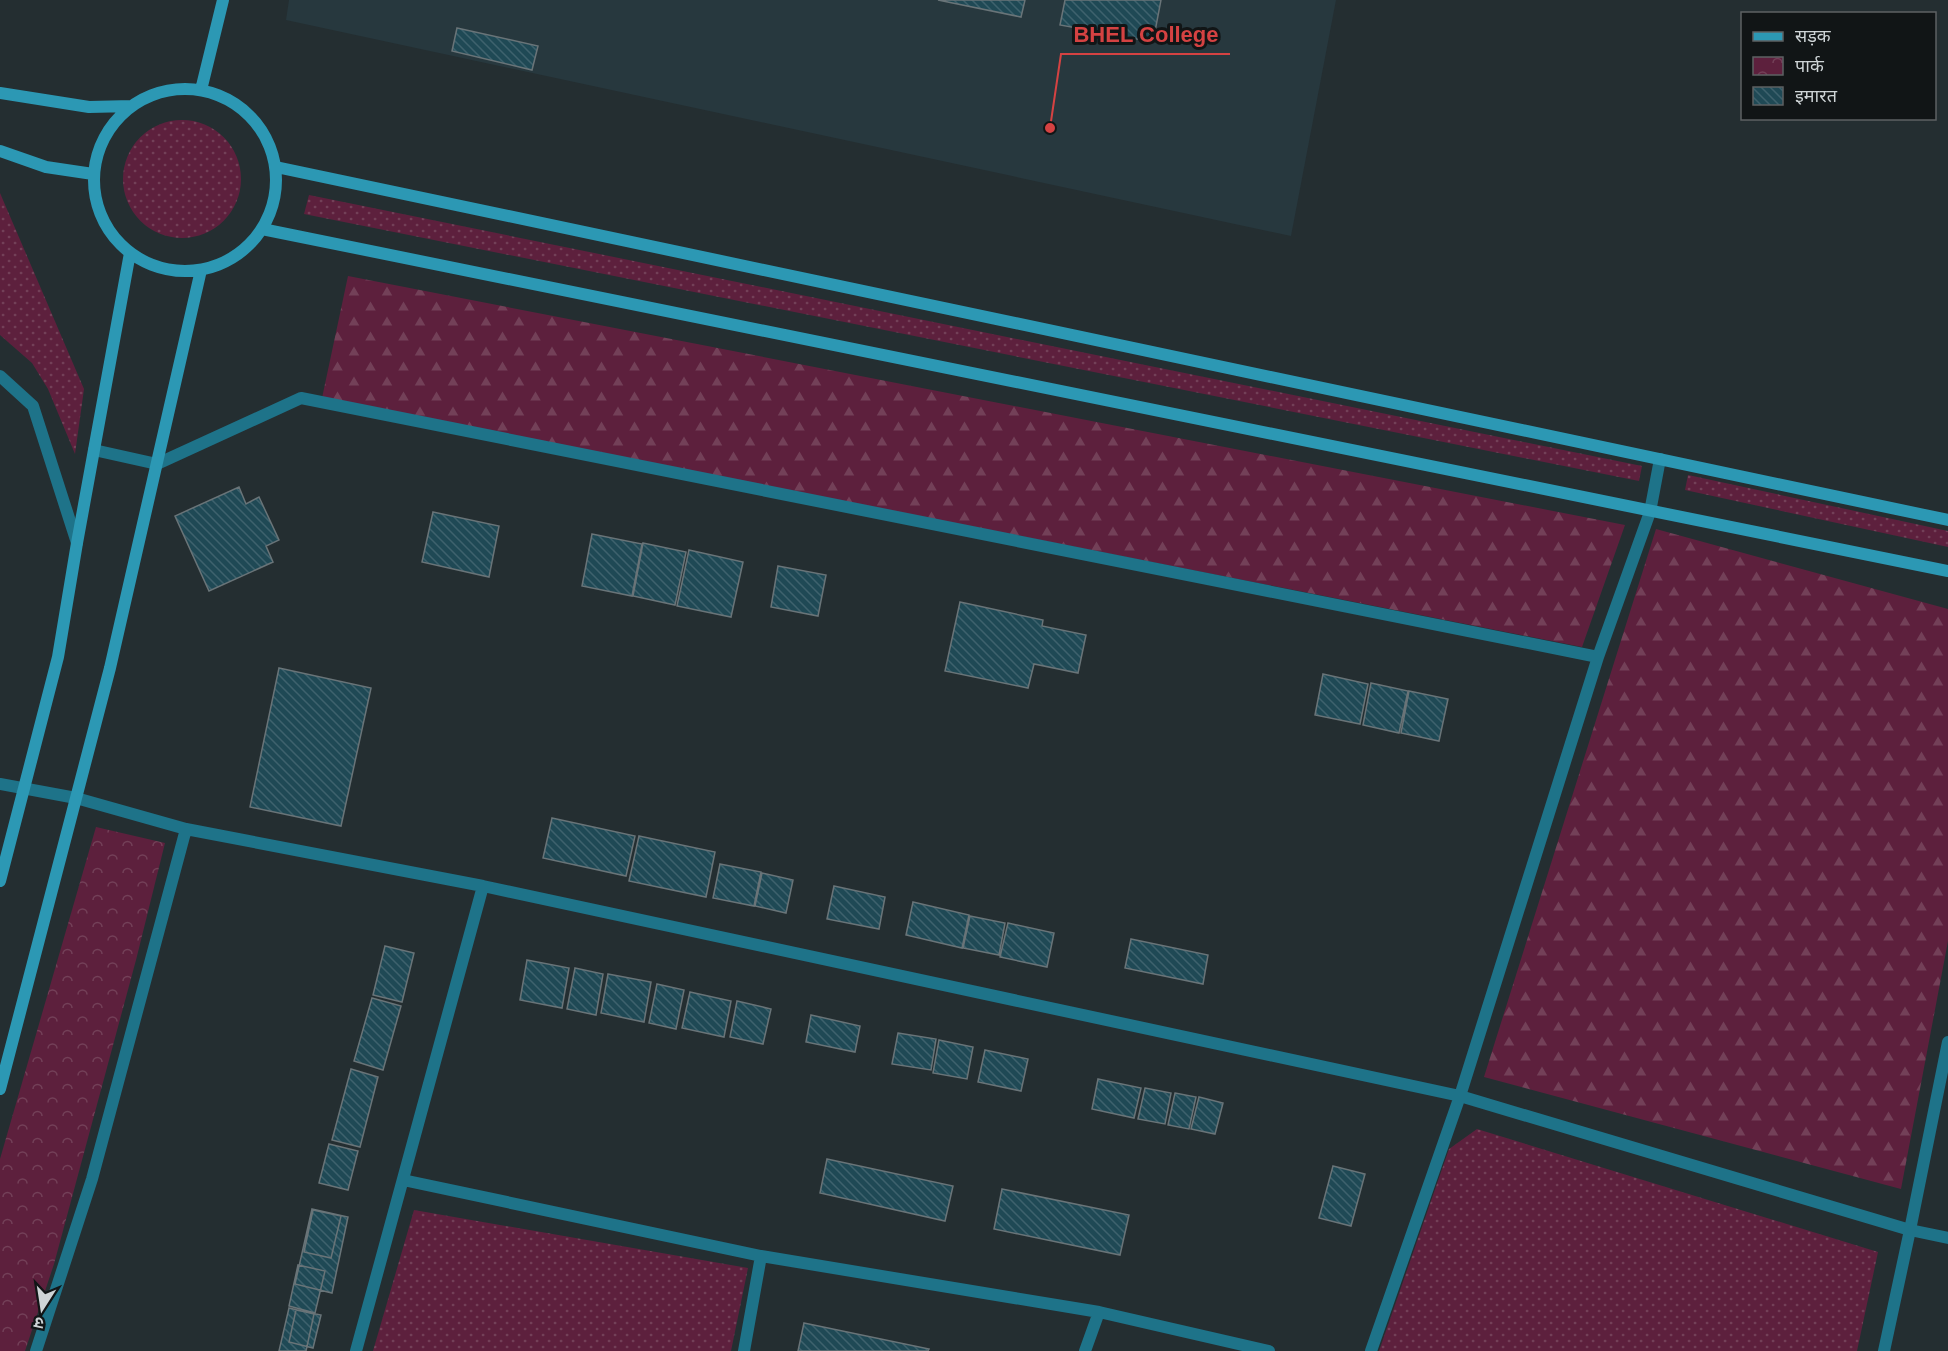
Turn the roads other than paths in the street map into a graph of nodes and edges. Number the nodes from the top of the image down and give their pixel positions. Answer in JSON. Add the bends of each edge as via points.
{"nodes":[{"id":1,"x":222,"y":0,"type":"edge"},
{"id":2,"x":201,"y":90,"type":"junction"},
{"id":3,"x":0,"y":93,"type":"edge"},
{"id":4,"x":132,"y":106,"type":"junction"},
{"id":5,"x":0,"y":151,"type":"edge"},
{"id":6,"x":276,"y":167,"type":"junction"},
{"id":7,"x":93,"y":174,"type":"junction"},
{"id":8,"x":262,"y":229,"type":"junction"},
{"id":9,"x":130,"y":253,"type":"junction"},
{"id":10,"x":201,"y":270,"type":"junction"},
{"id":11,"x":0,"y":376,"type":"edge"},
{"id":12,"x":94,"y":450,"type":"junction"},
{"id":13,"x":1660,"y":459,"type":"junction"},
{"id":14,"x":158,"y":464,"type":"junction"},
{"id":15,"x":1650,"y":512,"type":"junction"},
{"id":16,"x":1948,"y":520,"type":"edge"},
{"id":17,"x":77,"y":543,"type":"junction"},
{"id":18,"x":1948,"y":571,"type":"edge"},
{"id":19,"x":1598,"y":657,"type":"junction"},
{"id":20,"x":0,"y":784,"type":"edge"},
{"id":21,"x":24,"y":789,"type":"junction"},
{"id":22,"x":76,"y":798,"type":"junction"},
{"id":23,"x":186,"y":829,"type":"junction"},
{"id":24,"x":0,"y":881,"type":"edge"},
{"id":25,"x":483,"y":886,"type":"junction"},
{"id":26,"x":1948,"y":1042,"type":"edge"},
{"id":27,"x":0,"y":1089,"type":"edge"},
{"id":28,"x":1460,"y":1096,"type":"junction"},
{"id":29,"x":403,"y":1180,"type":"junction"},
{"id":30,"x":1910,"y":1230,"type":"junction"},
{"id":31,"x":1948,"y":1238,"type":"edge"},
{"id":32,"x":761,"y":1256,"type":"junction"},
{"id":33,"x":1100,"y":1312,"type":"junction"},
{"id":34,"x":36,"y":1351,"type":"edge"},
{"id":35,"x":356,"y":1351,"type":"edge"},
{"id":36,"x":744,"y":1351,"type":"edge"},
{"id":37,"x":1085,"y":1351,"type":"edge"},
{"id":38,"x":1269,"y":1351,"type":"edge"},
{"id":39,"x":1371,"y":1351,"type":"edge"},
{"id":40,"x":1884,"y":1351,"type":"edge"}],
"edges":[{"from":1,"to":2,"type":"main road"},
{"from":2,"to":4,"type":"main road","via":[[176,89]]},
{"from":2,"to":6,"type":"main road","via":[[228,100],[250,117],[267,140]]},
{"from":3,"to":4,"type":"main road","via":[[89,107]]},
{"from":4,"to":7,"type":"main road","via":[[103,138]]},
{"from":5,"to":7,"type":"main road","via":[[46,167]]},
{"from":6,"to":8,"type":"main road","via":[[274,199]]},
{"from":6,"to":13,"type":"main road"},
{"from":7,"to":9,"type":"main road","via":[[96,202],[108,231]]},
{"from":8,"to":10,"type":"main road","via":[[246,248],[225,262]]},
{"from":8,"to":15,"type":"main road"},
{"from":9,"to":10,"type":"main road","via":[[152,265],[176,271]]},
{"from":9,"to":12,"type":"main road"},
{"from":10,"to":14,"type":"main road"},
{"from":11,"to":17,"type":"street","via":[[33,406]]},
{"from":12,"to":14,"type":"street"},
{"from":12,"to":17,"type":"main road"},
{"from":13,"to":15,"type":"street"},
{"from":13,"to":16,"type":"main road"},
{"from":14,"to":19,"type":"street","via":[[302,398]]},
{"from":14,"to":22,"type":"main road"},
{"from":15,"to":18,"type":"main road"},
{"from":15,"to":19,"type":"street"},
{"from":17,"to":21,"type":"main road","via":[[58,657]]},
{"from":19,"to":28,"type":"street"},
{"from":20,"to":21,"type":"street"},
{"from":21,"to":22,"type":"street"},
{"from":21,"to":24,"type":"main road"},
{"from":22,"to":23,"type":"street"},
{"from":22,"to":27,"type":"main road"},
{"from":23,"to":25,"type":"street"},
{"from":23,"to":34,"type":"street","via":[[92,1179]]},
{"from":25,"to":28,"type":"street"},
{"from":25,"to":29,"type":"street"},
{"from":26,"to":30,"type":"street"},
{"from":28,"to":30,"type":"street"},
{"from":28,"to":39,"type":"street"},
{"from":29,"to":32,"type":"street"},
{"from":29,"to":35,"type":"street"},
{"from":30,"to":31,"type":"street"},
{"from":30,"to":40,"type":"street"},
{"from":32,"to":33,"type":"street"},
{"from":32,"to":36,"type":"street"},
{"from":33,"to":37,"type":"street"},
{"from":33,"to":38,"type":"street"}]}
